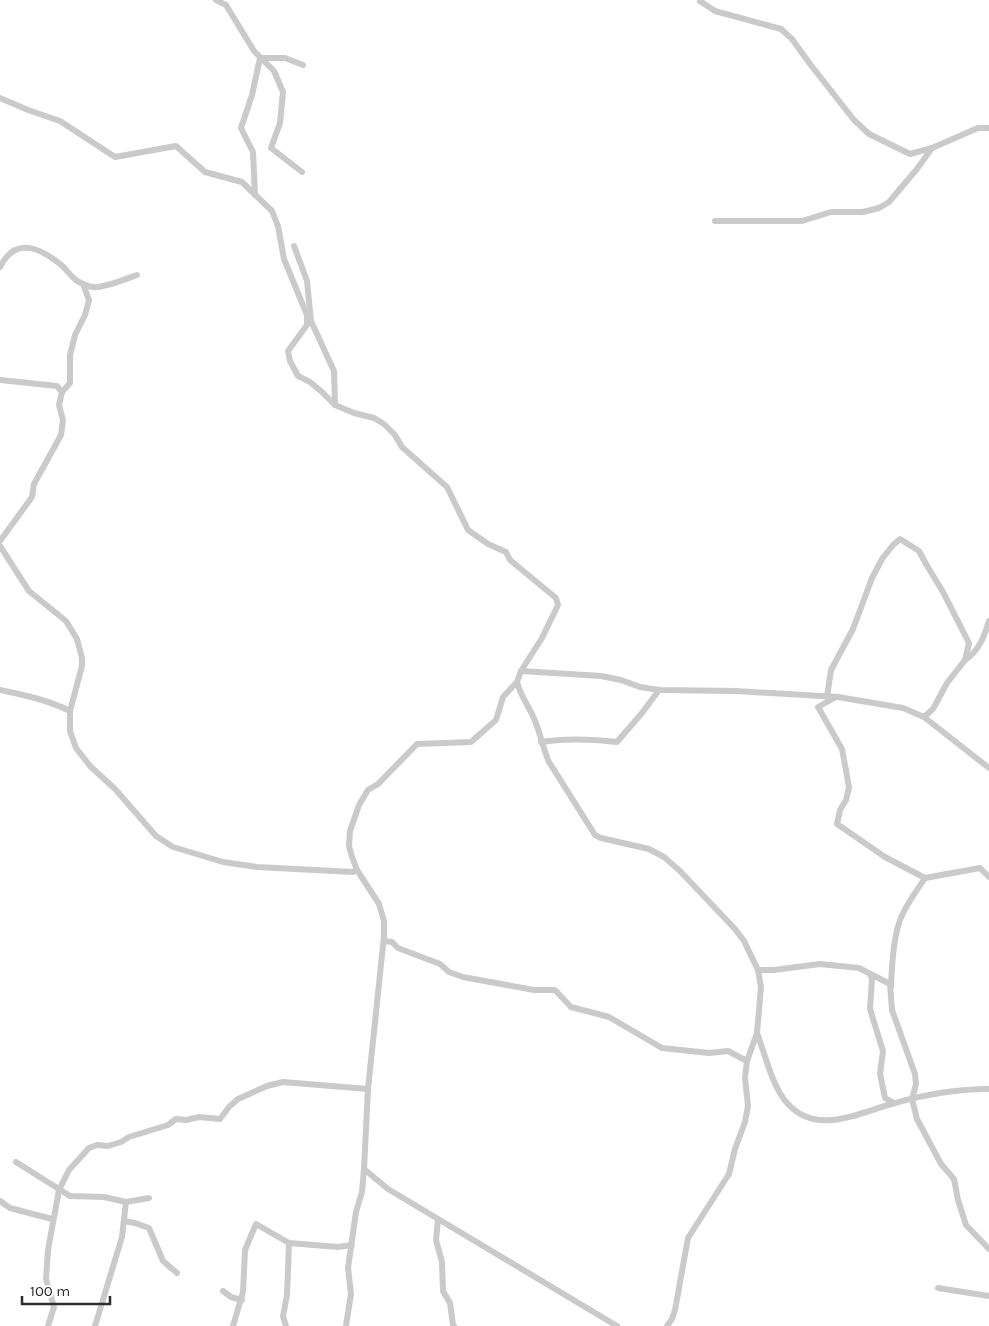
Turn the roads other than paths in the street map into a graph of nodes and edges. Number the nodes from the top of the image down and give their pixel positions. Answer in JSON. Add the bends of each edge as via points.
{"nodes":[{"id":1,"x":216,"y":0,"type":"edge"},
{"id":2,"x":700,"y":1,"type":"edge"},
{"id":3,"x":260,"y":58,"type":"junction"},
{"id":4,"x":303,"y":65,"type":"dead end"},
{"id":5,"x":0,"y":98,"type":"edge"},
{"id":6,"x":989,"y":128,"type":"edge"},
{"id":7,"x":932,"y":148,"type":"junction"},
{"id":8,"x":302,"y":172,"type":"dead end"},
{"id":9,"x":255,"y":195,"type":"junction"},
{"id":10,"x":715,"y":221,"type":"dead end"},
{"id":11,"x":294,"y":246,"type":"dead end"},
{"id":12,"x":0,"y":267,"type":"edge"},
{"id":13,"x":137,"y":275,"type":"dead end"},
{"id":14,"x":83,"y":284,"type":"junction"},
{"id":15,"x":0,"y":380,"type":"edge"},
{"id":16,"x":62,"y":392,"type":"junction"},
{"id":17,"x":335,"y":405,"type":"junction"},
{"id":18,"x":0,"y":541,"type":"edge"},
{"id":19,"x":0,"y":546,"type":"edge"},
{"id":20,"x":989,"y":621,"type":"edge"},
{"id":21,"x":965,"y":660,"type":"junction"},
{"id":22,"x":521,"y":671,"type":"junction"},
{"id":23,"x":517,"y":682,"type":"junction"},
{"id":24,"x":0,"y":690,"type":"edge"},
{"id":25,"x":659,"y":690,"type":"junction"},
{"id":26,"x":827,"y":696,"type":"junction"},
{"id":27,"x":838,"y":697,"type":"junction"},
{"id":28,"x":70,"y":711,"type":"junction"},
{"id":29,"x":924,"y":717,"type":"junction"},
{"id":30,"x":541,"y":742,"type":"junction"},
{"id":31,"x":989,"y":768,"type":"edge"},
{"id":32,"x":357,"y":870,"type":"junction"},
{"id":33,"x":989,"y":877,"type":"edge"},
{"id":34,"x":925,"y":878,"type":"junction"},
{"id":35,"x":384,"y":941,"type":"junction"},
{"id":36,"x":758,"y":970,"type":"junction"},
{"id":37,"x":870,"y":974,"type":"junction"},
{"id":38,"x":891,"y":986,"type":"junction"},
{"id":39,"x":757,"y":1033,"type":"junction"},
{"id":40,"x":747,"y":1060,"type":"junction"},
{"id":41,"x":368,"y":1089,"type":"junction"},
{"id":42,"x":989,"y":1089,"type":"edge"},
{"id":43,"x":912,"y":1099,"type":"junction"},
{"id":44,"x":894,"y":1103,"type":"junction"},
{"id":45,"x":16,"y":1162,"type":"dead end"},
{"id":46,"x":364,"y":1169,"type":"junction"},
{"id":47,"x":59,"y":1190,"type":"junction"},
{"id":48,"x":149,"y":1198,"type":"dead end"},
{"id":49,"x":0,"y":1202,"type":"edge"},
{"id":50,"x":126,"y":1202,"type":"junction"},
{"id":51,"x":52,"y":1219,"type":"junction"},
{"id":52,"x":438,"y":1220,"type":"junction"},
{"id":53,"x":124,"y":1221,"type":"junction"},
{"id":54,"x":289,"y":1244,"type":"junction"},
{"id":55,"x":352,"y":1245,"type":"junction"},
{"id":56,"x":989,"y":1249,"type":"edge"},
{"id":57,"x":177,"y":1273,"type":"dead end"},
{"id":58,"x":938,"y":1288,"type":"dead end"},
{"id":59,"x":223,"y":1291,"type":"dead end"},
{"id":60,"x":989,"y":1296,"type":"edge"},
{"id":61,"x":242,"y":1300,"type":"junction"},
{"id":62,"x":283,"y":1316,"type":"junction"},
{"id":63,"x":48,"y":1326,"type":"edge"},
{"id":64,"x":95,"y":1326,"type":"edge"},
{"id":65,"x":234,"y":1326,"type":"edge"},
{"id":66,"x":278,"y":1326,"type":"edge"},
{"id":67,"x":286,"y":1326,"type":"edge"},
{"id":68,"x":346,"y":1326,"type":"edge"},
{"id":69,"x":454,"y":1326,"type":"edge"},
{"id":70,"x":617,"y":1326,"type":"edge"},
{"id":71,"x":667,"y":1326,"type":"edge"}],
"edges":[{"from":1,"to":3,"type":"street","via":[[226,5]]},
{"from":2,"to":7,"type":"street","via":[[715,11],[781,29],[854,120],[869,134],[910,154]]},
{"from":3,"to":4,"type":"street","via":[[285,58]]},
{"from":3,"to":8,"type":"street","via":[[274,71],[283,92],[280,123],[271,148]]},
{"from":3,"to":9,"type":"street","via":[[241,128],[253,152]]},
{"from":5,"to":9,"type":"street","via":[[60,121],[115,158],[176,146],[205,172],[242,182]]},
{"from":6,"to":7,"type":"street","via":[[978,128]]},
{"from":7,"to":10,"type":"street","via":[[889,202],[879,208],[863,212],[831,212],[802,221]]},
{"from":9,"to":17,"type":"street","via":[[272,211],[284,260],[308,325],[288,351],[290,361],[298,376]]},
{"from":11,"to":17,"type":"street","via":[[306,281],[312,321],[334,371]]},
{"from":12,"to":14,"type":"street","via":[[4,258],[13,252],[33,248],[61,264]]},
{"from":13,"to":14,"type":"street","via":[[97,288]]},
{"from":14,"to":16,"type":"street","via":[[89,300],[70,355],[70,383]]},
{"from":15,"to":16,"type":"street","via":[[57,386]]},
{"from":16,"to":18,"type":"street","via":[[59,405],[63,420],[61,435],[34,484],[32,497]]},
{"from":17,"to":22,"type":"street","via":[[384,424],[402,447],[446,487],[468,530],[506,552],[510,560],[556,598],[558,605]]},
{"from":19,"to":28,"type":"street","via":[[29,591],[74,630],[82,666]]},
{"from":20,"to":21,"type":"street","via":[[974,654]]},
{"from":21,"to":26,"type":"street","via":[[968,638],[944,592],[919,551],[900,539],[882,559],[872,578],[853,629],[831,670]]},
{"from":21,"to":29,"type":"street","via":[[933,709]]},
{"from":22,"to":23,"type":"street"},
{"from":22,"to":25,"type":"street","via":[[601,676]]},
{"from":23,"to":30,"type":"street"},
{"from":23,"to":32,"type":"street","via":[[503,697],[496,720],[471,742],[417,744],[368,790],[350,831],[350,852]]},
{"from":24,"to":28,"type":"street","via":[[28,695]]},
{"from":25,"to":26,"type":"street"},
{"from":25,"to":30,"type":"street","via":[[617,742],[564,739]]},
{"from":26,"to":27,"type":"street"},
{"from":27,"to":29,"type":"street","via":[[903,708]]},
{"from":27,"to":34,"type":"street","via":[[818,707],[842,749],[847,772],[849,787],[837,824],[885,857]]},
{"from":28,"to":32,"type":"street","via":[[70,731],[76,748],[164,842],[239,865]]},
{"from":29,"to":31,"type":"street"},
{"from":30,"to":36,"type":"street","via":[[559,780],[595,835],[649,849],[672,863],[735,928]]},
{"from":32,"to":35,"type":"street","via":[[379,904],[384,921]]},
{"from":33,"to":34,"type":"street","via":[[980,868]]},
{"from":34,"to":38,"type":"street","via":[[899,921]]},
{"from":35,"to":40,"type":"street","via":[[463,977],[534,990],[555,990],[570,1007],[610,1018],[662,1048],[709,1053],[728,1051]]},
{"from":35,"to":41,"type":"street"},
{"from":36,"to":37,"type":"street","via":[[820,964],[860,968]]},
{"from":36,"to":39,"type":"street","via":[[761,987]]},
{"from":37,"to":38,"type":"street"},
{"from":37,"to":44,"type":"street","via":[[870,1009],[883,1052],[880,1080],[885,1098]]},
{"from":38,"to":43,"type":"street","via":[[892,1010],[915,1074]]},
{"from":39,"to":40,"type":"street"},
{"from":39,"to":44,"type":"street","via":[[780,1093],[800,1114],[817,1120],[841,1120]]},
{"from":40,"to":71,"type":"street","via":[[745,1122],[734,1149],[731,1168],[688,1238],[676,1310]]},
{"from":41,"to":46,"type":"street"},
{"from":41,"to":47,"type":"street","via":[[293,1082],[267,1086],[238,1099],[220,1119],[176,1119],[168,1125],[115,1144],[97,1144],[89,1148],[69,1170]]},
{"from":42,"to":43,"type":"street","via":[[957,1089]]},
{"from":43,"to":44,"type":"street"},
{"from":43,"to":56,"type":"street","via":[[928,1143],[954,1179],[966,1225]]},
{"from":45,"to":47,"type":"street"},
{"from":46,"to":52,"type":"street","via":[[388,1189]]},
{"from":46,"to":55,"type":"street"},
{"from":47,"to":50,"type":"street","via":[[70,1196],[104,1197]]},
{"from":47,"to":51,"type":"street"},
{"from":48,"to":50,"type":"street"},
{"from":49,"to":51,"type":"street","via":[[10,1208]]},
{"from":50,"to":53,"type":"street"},
{"from":51,"to":63,"type":"street","via":[[46,1279],[54,1307]]},
{"from":52,"to":69,"type":"street","via":[[436,1240],[442,1262],[442,1291],[450,1303]]},
{"from":52,"to":70,"type":"street"},
{"from":53,"to":57,"type":"street","via":[[148,1228],[163,1261]]},
{"from":53,"to":64,"type":"street"},
{"from":54,"to":55,"type":"street"},
{"from":54,"to":61,"type":"street","via":[[256,1224],[245,1250]]},
{"from":54,"to":62,"type":"street"},
{"from":55,"to":68,"type":"street"},
{"from":58,"to":60,"type":"street"},
{"from":59,"to":61,"type":"street"},
{"from":61,"to":65,"type":"street"},
{"from":62,"to":66,"type":"street"},
{"from":62,"to":67,"type":"street"}]}
